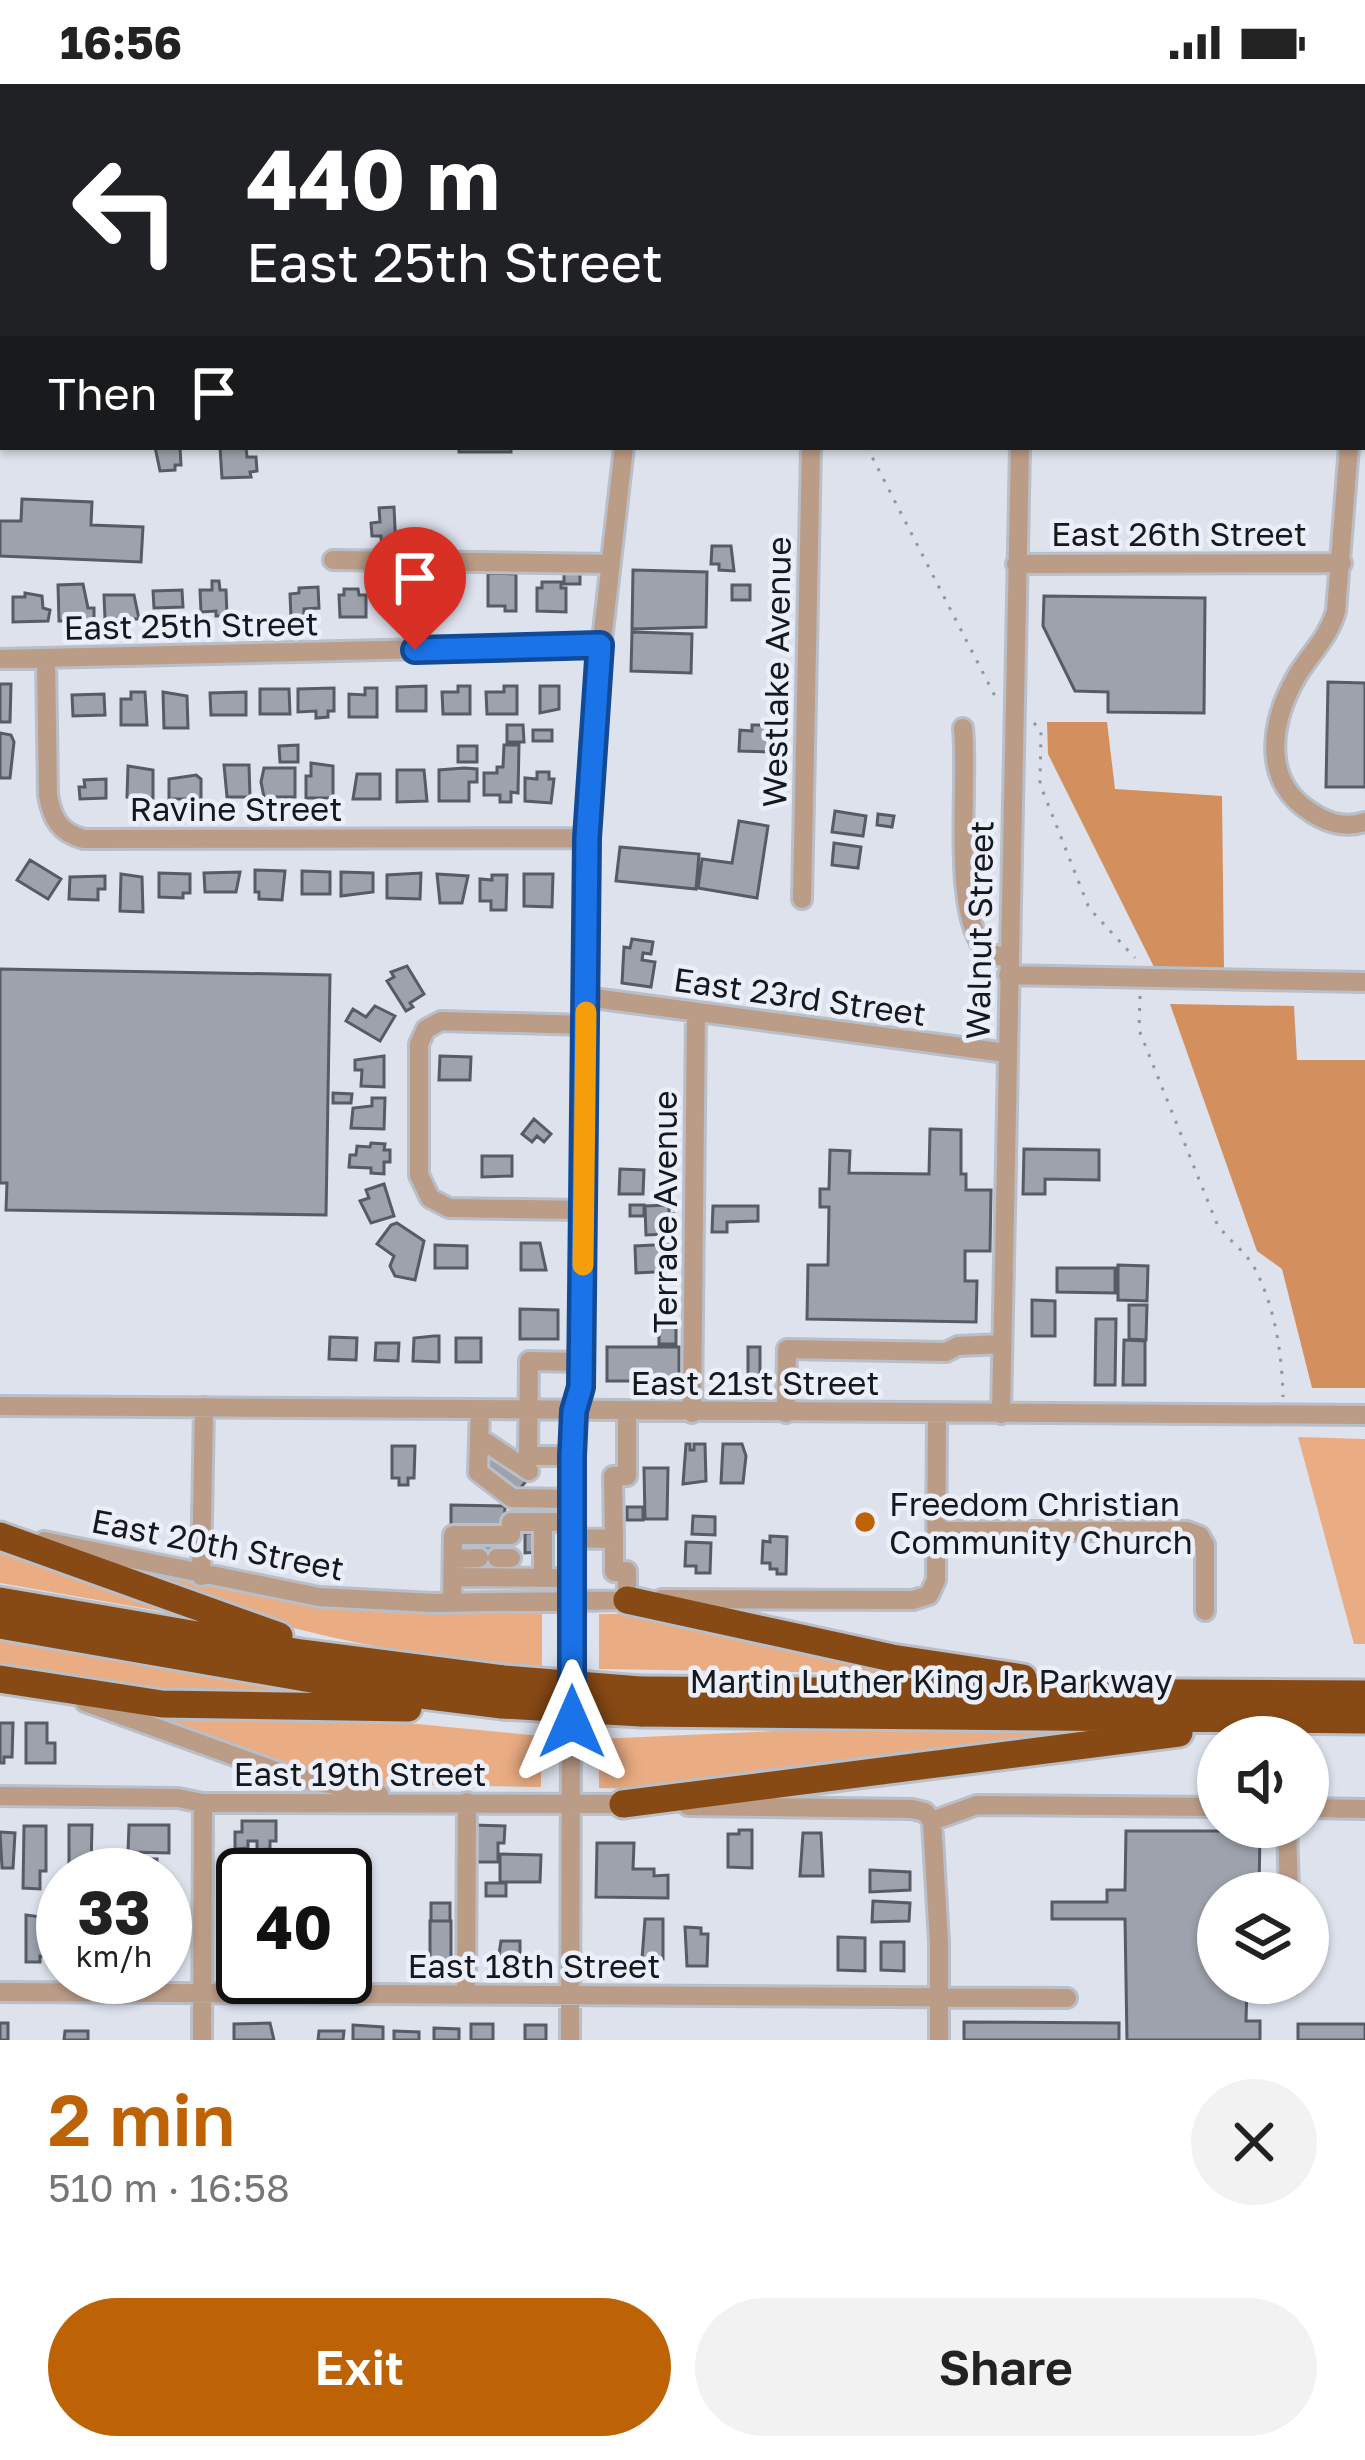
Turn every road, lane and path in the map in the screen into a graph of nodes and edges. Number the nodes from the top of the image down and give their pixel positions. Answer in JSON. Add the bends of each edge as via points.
{"nodes":[{"id":1,"x":624,"y":450,"type":"edge"},
{"id":2,"x":806,"y":450,"type":"edge"},
{"id":3,"x":869,"y":450,"type":"edge"},
{"id":4,"x":1020,"y":450,"type":"edge"},
{"id":5,"x":1349,"y":450,"type":"edge"},
{"id":6,"x":333,"y":560,"type":"dead end"},
{"id":7,"x":1342,"y":563,"type":"junction"},
{"id":8,"x":610,"y":564,"type":"junction"},
{"id":9,"x":1016,"y":564,"type":"junction"},
{"id":10,"x":600,"y":645,"type":"junction"},
{"id":11,"x":46,"y":658,"type":"junction"},
{"id":12,"x":0,"y":659,"type":"edge"},
{"id":13,"x":1013,"y":718,"type":"junction"},
{"id":14,"x":963,"y":728,"type":"dead end"},
{"id":15,"x":1365,"y":822,"type":"edge"},
{"id":16,"x":587,"y":838,"type":"junction"},
{"id":17,"x":802,"y":899,"type":"dead end"},
{"id":18,"x":1008,"y":966,"type":"junction"},
{"id":19,"x":1141,"y":977,"type":"junction"},
{"id":20,"x":1365,"y":982,"type":"edge"},
{"id":21,"x":586,"y":997,"type":"junction"},
{"id":22,"x":696,"y":1012,"type":"junction"},
{"id":23,"x":586,"y":1025,"type":"junction"},
{"id":24,"x":1006,"y":1053,"type":"junction"},
{"id":25,"x":584,"y":1210,"type":"junction"},
{"id":26,"x":1001,"y":1344,"type":"junction"},
{"id":27,"x":581,"y":1362,"type":"junction"},
{"id":28,"x":0,"y":1406,"type":"edge"},
{"id":29,"x":204,"y":1408,"type":"junction"},
{"id":30,"x":480,"y":1410,"type":"junction"},
{"id":31,"x":528,"y":1410,"type":"junction"},
{"id":32,"x":574,"y":1411,"type":"junction"},
{"id":33,"x":627,"y":1412,"type":"junction"},
{"id":34,"x":692,"y":1413,"type":"junction"},
{"id":35,"x":786,"y":1413,"type":"junction"},
{"id":36,"x":937,"y":1414,"type":"junction"},
{"id":37,"x":1000,"y":1414,"type":"junction"},
{"id":38,"x":1284,"y":1415,"type":"junction"},
{"id":39,"x":1365,"y":1415,"type":"edge"},
{"id":40,"x":481,"y":1439,"type":"junction"},
{"id":41,"x":571,"y":1466,"type":"junction"},
{"id":42,"x":512,"y":1470,"type":"junction"},
{"id":43,"x":614,"y":1477,"type":"junction"},
{"id":44,"x":528,"y":1498,"type":"junction"},
{"id":45,"x":571,"y":1498,"type":"junction"},
{"id":46,"x":543,"y":1522,"type":"junction"},
{"id":47,"x":571,"y":1530,"type":"junction"},
{"id":48,"x":938,"y":1531,"type":"junction"},
{"id":49,"x":511,"y":1535,"type":"junction"},
{"id":50,"x":0,"y":1536,"type":"edge"},
{"id":51,"x":614,"y":1539,"type":"junction"},
{"id":52,"x":500,"y":1563,"type":"junction"},
{"id":53,"x":453,"y":1568,"type":"junction"},
{"id":54,"x":201,"y":1576,"type":"junction"},
{"id":55,"x":543,"y":1577,"type":"junction"},
{"id":56,"x":571,"y":1578,"type":"junction"},
{"id":57,"x":627,"y":1600,"type":"junction"},
{"id":58,"x":0,"y":1601,"type":"edge"},
{"id":59,"x":452,"y":1603,"type":"junction"},
{"id":60,"x":512,"y":1603,"type":"junction"},
{"id":61,"x":571,"y":1603,"type":"junction"},
{"id":62,"x":1205,"y":1611,"type":"dead end"},
{"id":63,"x":0,"y":1625,"type":"edge"},
{"id":64,"x":301,"y":1653,"type":"junction"},
{"id":65,"x":14,"y":1683,"type":"edge"},
{"id":66,"x":503,"y":1692,"type":"junction"},
{"id":67,"x":1365,"y":1694,"type":"edge"},
{"id":68,"x":1266,"y":1706,"type":"junction"},
{"id":69,"x":1365,"y":1720,"type":"edge"},
{"id":70,"x":0,"y":1796,"type":"edge"},
{"id":71,"x":467,"y":1802,"type":"junction"},
{"id":72,"x":572,"y":1802,"type":"junction"},
{"id":73,"x":202,"y":1803,"type":"junction"},
{"id":74,"x":622,"y":1804,"type":"junction"},
{"id":75,"x":1197,"y":1807,"type":"edge"},
{"id":76,"x":1329,"y":1808,"type":"edge"},
{"id":77,"x":1365,"y":1809,"type":"edge"},
{"id":78,"x":932,"y":1821,"type":"junction"},
{"id":79,"x":0,"y":1992,"type":"edge"},
{"id":80,"x":202,"y":1993,"type":"junction"},
{"id":81,"x":466,"y":1995,"type":"junction"},
{"id":82,"x":570,"y":1995,"type":"junction"},
{"id":83,"x":939,"y":1998,"type":"junction"},
{"id":84,"x":1067,"y":1998,"type":"dead end"},
{"id":85,"x":202,"y":2040,"type":"edge"},
{"id":86,"x":570,"y":2040,"type":"edge"},
{"id":87,"x":939,"y":2040,"type":"edge"}],
"edges":[{"from":1,"to":8,"type":"street"},
{"from":2,"to":17,"type":"street","name":"Westlake Avenue"},
{"from":3,"to":13,"type":"path","via":[[1004,715]]},
{"from":4,"to":9,"type":"street","name":"Walnut Street"},
{"from":5,"to":7,"type":"street"},
{"from":6,"to":8,"type":"street"},
{"from":7,"to":9,"type":"street","name":"East 26th Street"},
{"from":7,"to":15,"type":"street","via":[[1331,627],[1283,702],[1275,765],[1293,800],[1311,813],[1331,824]]},
{"from":8,"to":10,"type":"street"},
{"from":9,"to":13,"type":"street","name":"Walnut Street"},
{"from":10,"to":11,"type":"street","name":"East 25th Street"},
{"from":10,"to":16,"type":"street"},
{"from":11,"to":12,"type":"street","name":"East 25th Street"},
{"from":11,"to":16,"type":"street","name":"Ravine Street","via":[[48,795],[51,814],[70,836]]},
{"from":13,"to":18,"type":"street","name":"Walnut Street"},
{"from":13,"to":19,"type":"path","via":[[1041,731],[1040,784],[1055,825],[1089,908],[1131,950]]},
{"from":14,"to":18,"type":"street","via":[[970,926]]},
{"from":16,"to":21,"type":"street"},
{"from":18,"to":19,"type":"street"},
{"from":18,"to":24,"type":"street","name":"Walnut Street"},
{"from":19,"to":20,"type":"street"},
{"from":19,"to":38,"type":"path","via":[[1146,1049],[1217,1224],[1252,1262],[1276,1331]]},
{"from":21,"to":22,"type":"street","name":"East 23rd Street"},
{"from":21,"to":23,"type":"street"},
{"from":22,"to":24,"type":"street","name":"East 23rd Street"},
{"from":22,"to":34,"type":"street","name":"Terrace Avenue"},
{"from":23,"to":25,"type":"street"},
{"from":23,"to":25,"type":"street","via":[[441,1022],[419,1044],[419,1174],[430,1198],[449,1208]]},
{"from":24,"to":26,"type":"street","name":"Walnut Street"},
{"from":25,"to":27,"type":"street"},
{"from":26,"to":35,"type":"street","via":[[946,1352],[787,1349]]},
{"from":26,"to":37,"type":"street","name":"Walnut Street"},
{"from":27,"to":31,"type":"street","via":[[529,1361]]},
{"from":27,"to":32,"type":"street"},
{"from":28,"to":29,"type":"street","name":"East 21st Street"},
{"from":29,"to":30,"type":"street","name":"East 21st Street"},
{"from":29,"to":54,"type":"street"},
{"from":30,"to":31,"type":"street","name":"East 21st Street"},
{"from":30,"to":40,"type":"street"},
{"from":31,"to":32,"type":"street","name":"East 21st Street"},
{"from":31,"to":42,"type":"street"},
{"from":32,"to":33,"type":"street","name":"East 21st Street"},
{"from":32,"to":41,"type":"street"},
{"from":33,"to":34,"type":"street","name":"East 21st Street"},
{"from":33,"to":43,"type":"street","via":[[627,1476]]},
{"from":34,"to":35,"type":"street","name":"East 21st Street"},
{"from":35,"to":36,"type":"street","name":"East 21st Street"},
{"from":36,"to":37,"type":"street","name":"East 21st Street"},
{"from":36,"to":48,"type":"street"},
{"from":37,"to":38,"type":"street","name":"East 21st Street"},
{"from":38,"to":39,"type":"street","name":"East 21st Street"},
{"from":40,"to":42,"type":"street"},
{"from":40,"to":42,"type":"street","via":[[478,1472]]},
{"from":41,"to":42,"type":"street"},
{"from":41,"to":43,"type":"street"},
{"from":41,"to":45,"type":"street"},
{"from":42,"to":44,"type":"street"},
{"from":42,"to":44,"type":"street","via":[[512,1498]]},
{"from":43,"to":51,"type":"street"},
{"from":44,"to":45,"type":"street"},
{"from":45,"to":47,"type":"street"},
{"from":46,"to":47,"type":"street"},
{"from":46,"to":49,"type":"street","via":[[511,1522]]},
{"from":46,"to":55,"type":"street"},
{"from":47,"to":51,"type":"street"},
{"from":47,"to":56,"type":"street"},
{"from":48,"to":57,"type":"street","name":"East 20th Street","via":[[936,1580],[929,1595],[913,1600]]},
{"from":48,"to":62,"type":"street","via":[[1187,1531],[1205,1545]]},
{"from":49,"to":52,"type":"street"},
{"from":49,"to":53,"type":"street","via":[[453,1535]]},
{"from":50,"to":54,"type":"street","name":"East 20th Street"},
{"from":50,"to":64,"type":"highway","via":[[278,1635]]},
{"from":51,"to":57,"type":"street","via":[[614,1572],[627,1571]]},
{"from":52,"to":53,"type":"street"},
{"from":52,"to":53,"type":"street"},
{"from":52,"to":55,"type":"street"},
{"from":52,"to":60,"type":"street"},
{"from":53,"to":59,"type":"street"},
{"from":54,"to":59,"type":"street","name":"East 20th Street","via":[[319,1597]]},
{"from":55,"to":56,"type":"street"},
{"from":56,"to":61,"type":"street"},
{"from":57,"to":61,"type":"street","name":"East 20th Street"},
{"from":57,"to":68,"type":"highway","via":[[966,1671]]},
{"from":58,"to":64,"type":"highway","name":"Martin Luther King Jr. Parkway"},
{"from":59,"to":60,"type":"street","name":"East 20th Street"},
{"from":60,"to":61,"type":"street","name":"East 20th Street"},
{"from":61,"to":72,"type":"street"},
{"from":63,"to":66,"type":"highway","name":"Martin Luther King Jr. Parkway","via":[[341,1684]]},
{"from":64,"to":66,"type":"highway","name":"Martin Luther King Jr. Parkway"},
{"from":65,"to":66,"type":"highway","via":[[182,1705],[356,1709]]},
{"from":65,"to":71,"type":"street","via":[[307,1780]]},
{"from":66,"to":68,"type":"highway","name":"Martin Luther King Jr. Parkway","bridge":true,"via":[[641,1701]]},
{"from":67,"to":68,"type":"highway","name":"Martin Luther King Jr. Parkway"},
{"from":68,"to":69,"type":"highway","name":"Martin Luther King Jr. Parkway"},
{"from":68,"to":74,"type":"highway","via":[[1189,1732]]},
{"from":70,"to":73,"type":"street","name":"East 19th Street"},
{"from":71,"to":72,"type":"street","name":"East 19th Street"},
{"from":71,"to":73,"type":"street","name":"East 19th Street"},
{"from":71,"to":81,"type":"street"},
{"from":72,"to":74,"type":"street","name":"East 19th Street"},
{"from":72,"to":82,"type":"street"},
{"from":73,"to":80,"type":"street"},
{"from":74,"to":78,"type":"street","name":"East 19th Street","via":[[912,1809]]},
{"from":75,"to":78,"type":"street","via":[[977,1804]]},
{"from":76,"to":77,"type":"street"},
{"from":78,"to":83,"type":"street"},
{"from":79,"to":80,"type":"street","name":"East 18th Street"},
{"from":80,"to":81,"type":"street","name":"East 18th Street"},
{"from":80,"to":85,"type":"street"},
{"from":81,"to":82,"type":"street","name":"East 18th Street"},
{"from":82,"to":83,"type":"street","name":"East 18th Street"},
{"from":82,"to":86,"type":"street"},
{"from":83,"to":84,"type":"street","name":"East 18th Street"},
{"from":83,"to":87,"type":"street"}]}
